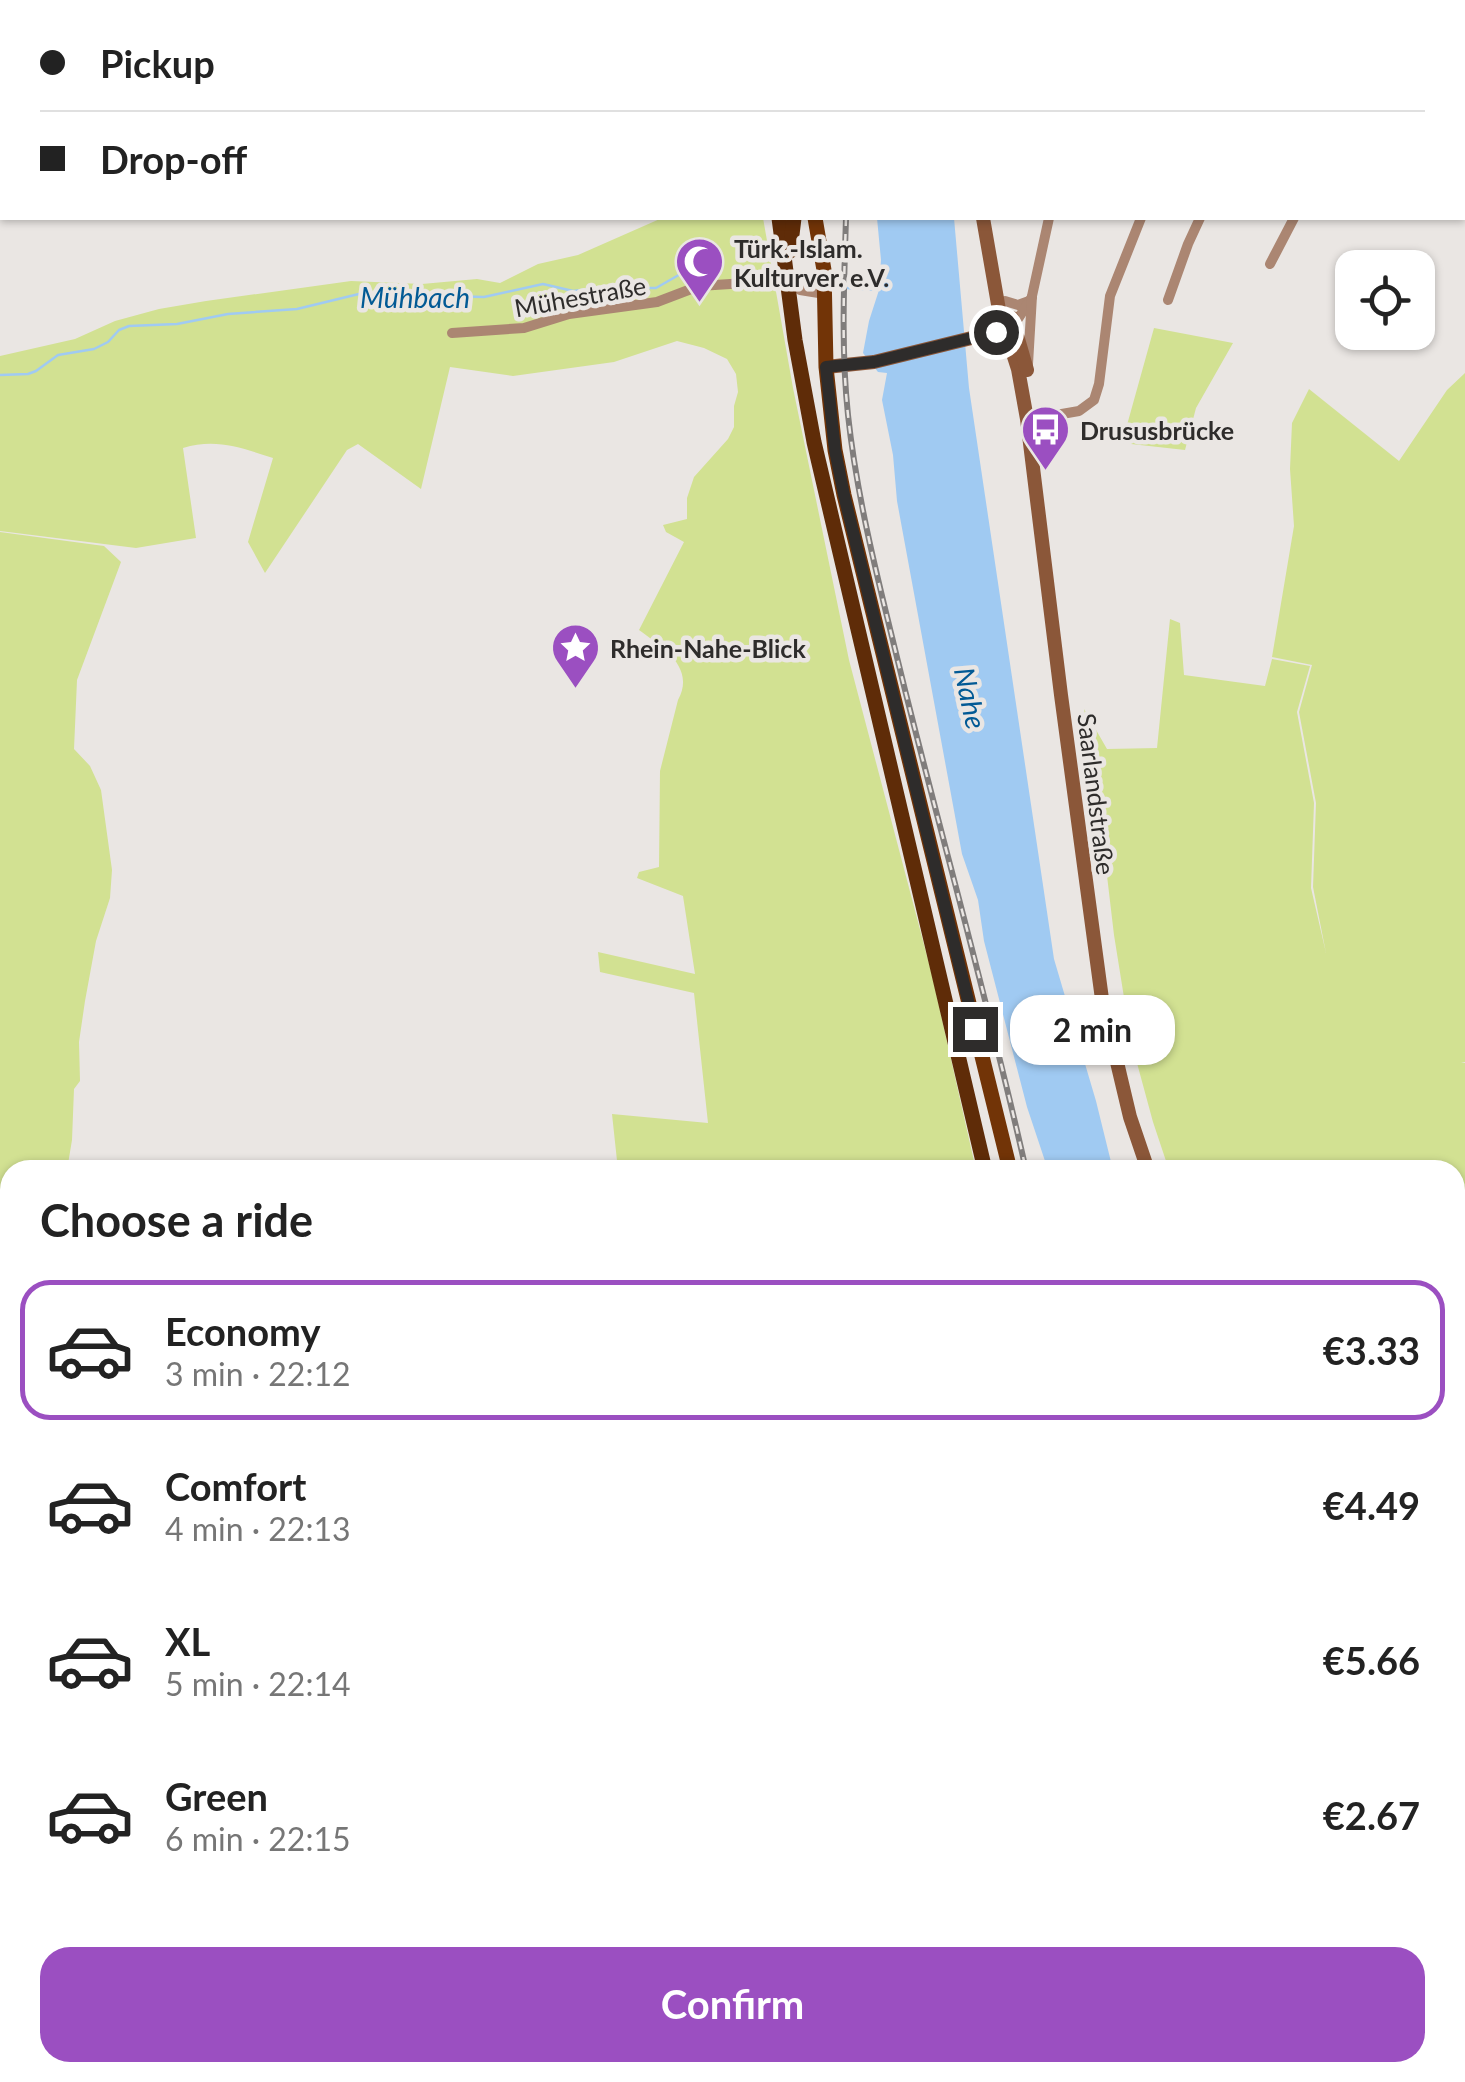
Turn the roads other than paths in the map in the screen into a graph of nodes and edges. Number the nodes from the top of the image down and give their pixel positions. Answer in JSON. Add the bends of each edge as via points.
{"nodes":[{"id":1,"x":779,"y":220,"type":"edge"},
{"id":2,"x":794,"y":220,"type":"edge"},
{"id":3,"x":815,"y":220,"type":"edge"},
{"id":4,"x":983,"y":220,"type":"edge"},
{"id":5,"x":1049,"y":220,"type":"edge"},
{"id":6,"x":1140,"y":220,"type":"edge"},
{"id":7,"x":1199,"y":220,"type":"edge"},
{"id":8,"x":1293,"y":220,"type":"edge"},
{"id":9,"x":1270,"y":264,"type":"dead end"},
{"id":10,"x":991,"y":267,"type":"junction"},
{"id":11,"x":786,"y":275,"type":"junction"},
{"id":12,"x":771,"y":285,"type":"dead end"},
{"id":13,"x":800,"y":290,"type":"dead end"},
{"id":14,"x":825,"y":294,"type":"junction"},
{"id":15,"x":1031,"y":298,"type":"junction"},
{"id":16,"x":1168,"y":300,"type":"dead end"},
{"id":17,"x":1005,"y":301,"type":"junction"},
{"id":18,"x":1032,"y":314,"type":"junction"},
{"id":19,"x":1010,"y":327,"type":"junction"},
{"id":20,"x":452,"y":333,"type":"dead end"},
{"id":21,"x":826,"y":367,"type":"junction"},
{"id":22,"x":1028,"y":372,"type":"junction"},
{"id":23,"x":1056,"y":415,"type":"dead end"},
{"id":24,"x":1027,"y":419,"type":"junction"},
{"id":25,"x":983,"y":1160,"type":"edge"},
{"id":26,"x":1008,"y":1160,"type":"edge"},
{"id":27,"x":1145,"y":1160,"type":"edge"}],
"edges":[{"from":1,"to":11,"type":"highway"},
{"from":2,"to":11,"type":"highway"},
{"from":3,"to":14,"type":"main road"},
{"from":4,"to":10,"type":"main road"},
{"from":5,"to":15,"type":"street"},
{"from":6,"to":23,"type":"street","via":[[1110,296],[1094,400]]},
{"from":7,"to":16,"type":"street"},
{"from":8,"to":9,"type":"street"},
{"from":10,"to":17,"type":"main road"},
{"from":10,"to":19,"type":"main road"},
{"from":11,"to":25,"type":"highway","via":[[814,442]]},
{"from":12,"to":20,"type":"street","name":"Mühestraße","via":[[700,286],[657,302],[569,314],[524,328]]},
{"from":13,"to":14,"type":"street"},
{"from":14,"to":21,"type":"main road"},
{"from":15,"to":17,"type":"street","via":[[1018,305]]},
{"from":15,"to":18,"type":"street"},
{"from":15,"to":19,"type":"street"},
{"from":17,"to":19,"type":"main road"},
{"from":18,"to":19,"type":"street","via":[[1027,323]]},
{"from":18,"to":22,"type":"street"},
{"from":19,"to":21,"type":"main road","via":[[874,362]]},
{"from":19,"to":22,"type":"main road","name":"Saarlandstraße"},
{"from":19,"to":24,"type":"main road","name":"Saarlandstraße"},
{"from":21,"to":26,"type":"main road","via":[[844,495]]},
{"from":22,"to":24,"type":"main road","name":"Saarlandstraße"},
{"from":24,"to":27,"type":"main road","name":"Saarlandstraße","via":[[1102,999]]}]}
